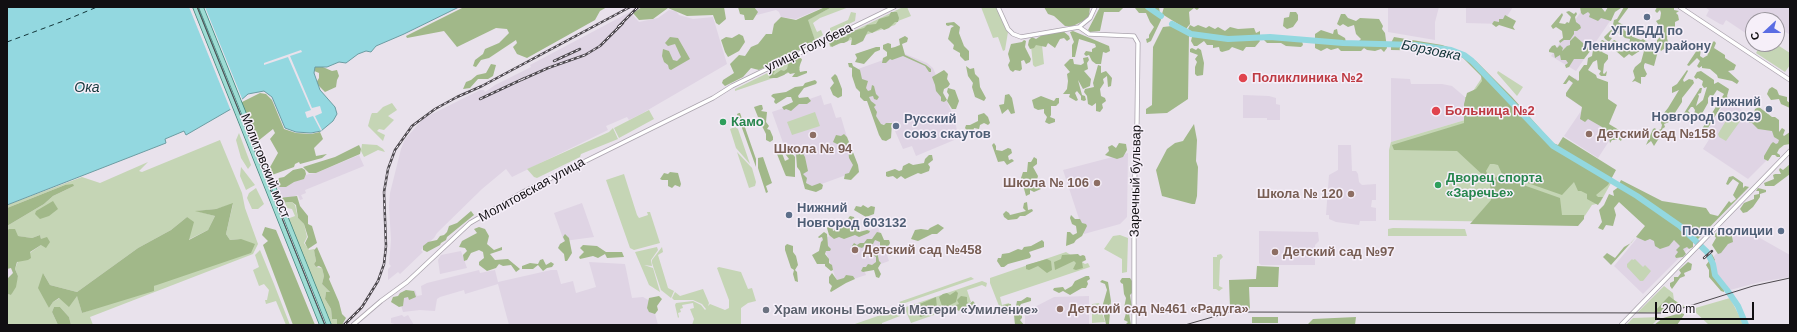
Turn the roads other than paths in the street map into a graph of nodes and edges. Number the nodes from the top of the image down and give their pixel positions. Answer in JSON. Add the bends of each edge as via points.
{"nodes":[{"id":1,"x":195,"y":7,"type":"edge"},
{"id":2,"x":201,"y":7,"type":"edge"},
{"id":3,"x":894,"y":7,"type":"edge"},
{"id":4,"x":998,"y":7,"type":"edge"},
{"id":5,"x":1095,"y":7,"type":"edge"},
{"id":6,"x":1680,"y":7,"type":"edge"},
{"id":7,"x":1079,"y":26,"type":"junction"},
{"id":8,"x":1790,"y":80,"type":"edge"},
{"id":9,"x":726,"y":90,"type":"joint"},
{"id":10,"x":1790,"y":151,"type":"edge"},
{"id":11,"x":322,"y":325,"type":"edge"},
{"id":12,"x":328,"y":325,"type":"edge"},
{"id":13,"x":354,"y":325,"type":"edge"},
{"id":14,"x":1134,"y":325,"type":"edge"},
{"id":15,"x":1621,"y":325,"type":"edge"}],
"edges":[{"from":1,"to":11,"type":"main road","name":"Молитовский мост"},
{"from":2,"to":12,"type":"main road","name":"Молитовский мост"},
{"from":3,"to":9,"type":"street","name":"улица Голубева"},
{"from":4,"to":7,"type":"street","via":[[1008,29],[1021,37]]},
{"from":5,"to":7,"type":"street","via":[[1090,18]]},
{"from":6,"to":8,"type":"street"},
{"from":7,"to":14,"type":"street","name":"Заречный бульвар","via":[[1089,34],[1131,35],[1136,37],[1138,46]]},
{"from":9,"to":13,"type":"street","name":"Молитовская улица","via":[[534,186],[470,224]]},
{"from":10,"to":15,"type":"street"}]}
